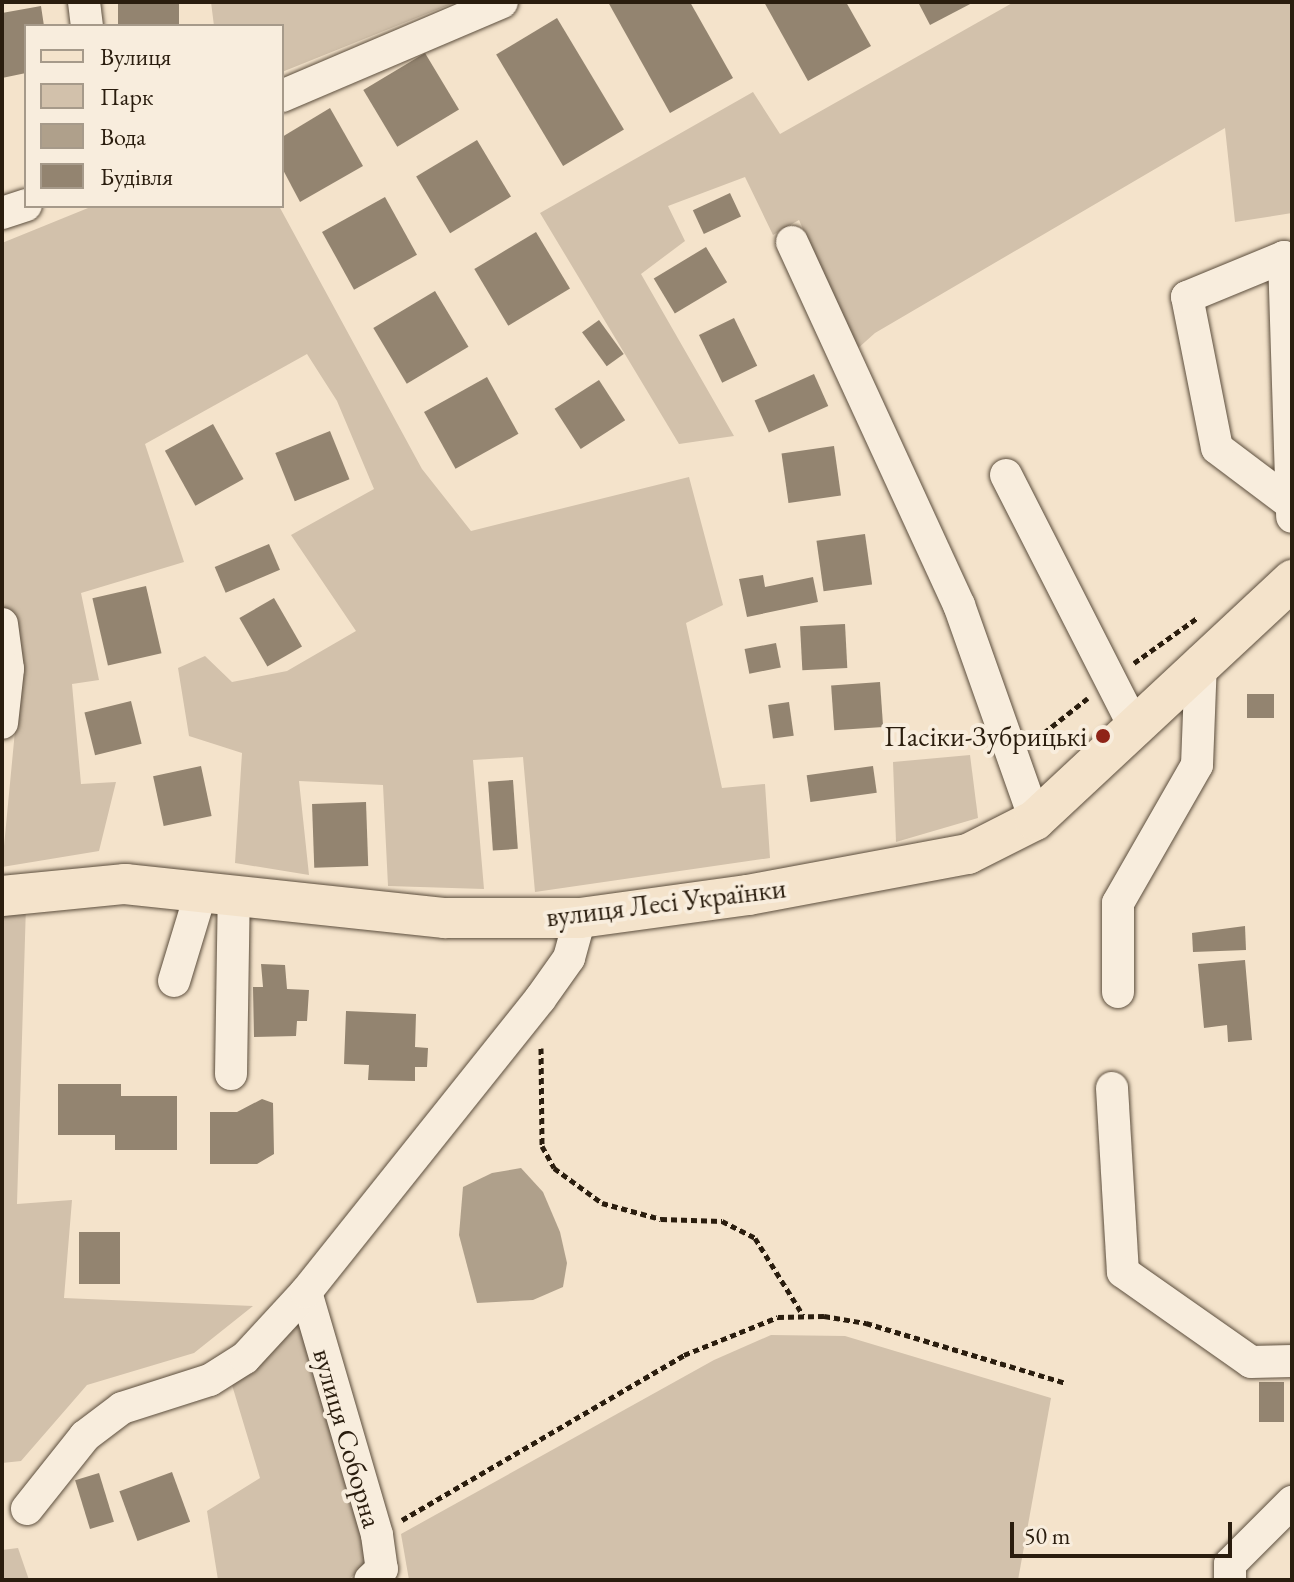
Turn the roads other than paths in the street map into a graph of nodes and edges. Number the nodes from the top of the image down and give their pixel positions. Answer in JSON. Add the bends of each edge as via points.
{"nodes":[{"id":1,"x":84,"y":2,"type":"edge"},
{"id":2,"x":493,"y":4,"type":"edge"},
{"id":3,"x":87,"y":24,"type":"edge"},
{"id":4,"x":284,"y":95,"type":"edge"},
{"id":5,"x":24,"y":206,"type":"edge"},
{"id":6,"x":2,"y":213,"type":"edge"},
{"id":7,"x":792,"y":242,"type":"dead end"},
{"id":8,"x":1006,"y":475,"type":"dead end"},
{"id":9,"x":1291,"y":510,"type":"edge"},
{"id":10,"x":1292,"y":580,"type":"edge"},
{"id":11,"x":2,"y":624,"type":"edge"},
{"id":12,"x":1201,"y":660,"type":"junction"},
{"id":13,"x":2,"y":723,"type":"edge"},
{"id":14,"x":1135,"y":728,"type":"junction"},
{"id":15,"x":1035,"y":820,"type":"junction"},
{"id":16,"x":218,"y":891,"type":"junction"},
{"id":17,"x":2,"y":896,"type":"edge"},
{"id":18,"x":580,"y":918,"type":"junction"},
{"id":19,"x":174,"y":981,"type":"dead end"},
{"id":20,"x":1118,"y":992,"type":"dead end"},
{"id":21,"x":231,"y":1074,"type":"dead end"},
{"id":22,"x":1112,"y":1088,"type":"dead end"},
{"id":23,"x":306,"y":1292,"type":"junction"},
{"id":24,"x":1292,"y":1361,"type":"edge"},
{"id":25,"x":1292,"y":1502,"type":"edge"},
{"id":26,"x":27,"y":1509,"type":"dead end"},
{"id":27,"x":370,"y":1580,"type":"edge"},
{"id":28,"x":1230,"y":1580,"type":"edge"}],
"edges":[{"from":1,"to":3,"type":"street"},
{"from":2,"to":4,"type":"street"},
{"from":5,"to":6,"type":"street"},
{"from":7,"to":15,"type":"street","via":[[959,605]]},
{"from":8,"to":14,"type":"street"},
{"from":9,"to":9,"type":"street","via":[[1287,380],[1284,257],[1187,297],[1217,448]]},
{"from":10,"to":12,"type":"main road","name":"вулиця Лесі Українки"},
{"from":11,"to":13,"type":"street","via":[[8,669]]},
{"from":12,"to":14,"type":"main road","name":"вулиця Лесі Українки"},
{"from":12,"to":20,"type":"street","via":[[1197,765],[1118,903]]},
{"from":14,"to":15,"type":"main road","name":"вулиця Лесі Українки"},
{"from":15,"to":18,"type":"main road","name":"вулиця Лесі Українки","via":[[968,854],[748,895]]},
{"from":16,"to":17,"type":"main road","name":"вулиця Лесі Українки","via":[[125,884]]},
{"from":16,"to":18,"type":"main road","name":"вулиця Лесі Українки","via":[[445,918]]},
{"from":16,"to":19,"type":"street"},
{"from":16,"to":21,"type":"street"},
{"from":18,"to":23,"type":"street","via":[[569,958],[540,999]]},
{"from":22,"to":24,"type":"street","via":[[1123,1272],[1251,1362]]},
{"from":23,"to":26,"type":"street","via":[[245,1358],[210,1380],[122,1408],[85,1436]]},
{"from":23,"to":27,"type":"street","name":"вулиця Соборна","via":[[377,1535],[382,1569]]},
{"from":25,"to":28,"type":"street","via":[[1230,1564]]}]}
